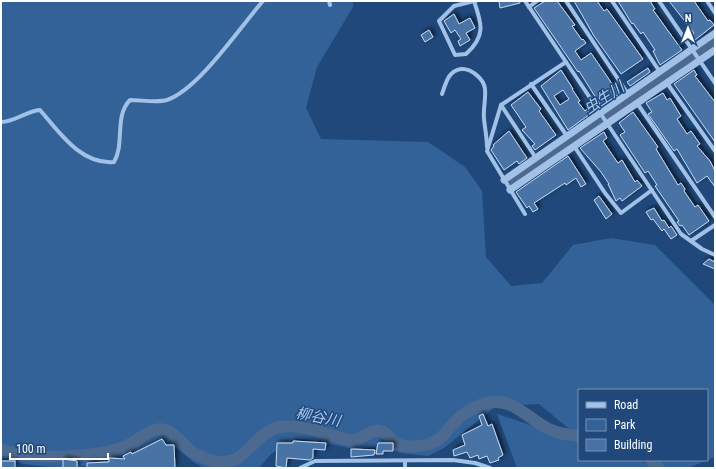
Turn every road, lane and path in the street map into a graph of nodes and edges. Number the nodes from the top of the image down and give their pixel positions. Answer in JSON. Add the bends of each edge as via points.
{"nodes":[{"id":1,"x":263,"y":1,"type":"edge"},
{"id":2,"x":475,"y":1,"type":"edge"},
{"id":3,"x":525,"y":1,"type":"edge"},
{"id":4,"x":537,"y":1,"type":"edge"},
{"id":5,"x":566,"y":1,"type":"edge"},
{"id":6,"x":612,"y":1,"type":"edge"},
{"id":7,"x":659,"y":1,"type":"edge"},
{"id":8,"x":707,"y":1,"type":"edge"},
{"id":9,"x":529,"y":7,"type":"junction"},
{"id":10,"x":715,"y":13,"type":"edge"},
{"id":11,"x":715,"y":33,"type":"edge"},
{"id":12,"x":692,"y":49,"type":"junction"},
{"id":13,"x":715,"y":50,"type":"edge"},
{"id":14,"x":699,"y":60,"type":"junction"},
{"id":15,"x":566,"y":62,"type":"junction"},
{"id":16,"x":660,"y":72,"type":"junction"},
{"id":17,"x":667,"y":82,"type":"junction"},
{"id":18,"x":715,"y":83,"type":"edge"},
{"id":19,"x":531,"y":84,"type":"junction"},
{"id":20,"x":442,"y":94,"type":"dead end"},
{"id":21,"x":628,"y":94,"type":"junction"},
{"id":22,"x":637,"y":103,"type":"junction"},
{"id":23,"x":501,"y":105,"type":"junction"},
{"id":24,"x":600,"y":113,"type":"junction"},
{"id":25,"x":1,"y":122,"type":"edge"},
{"id":26,"x":607,"y":123,"type":"junction"},
{"id":27,"x":567,"y":136,"type":"junction"},
{"id":28,"x":574,"y":146,"type":"junction"},
{"id":29,"x":487,"y":151,"type":"junction"},
{"id":30,"x":715,"y":151,"type":"edge"},
{"id":31,"x":536,"y":158,"type":"junction"},
{"id":32,"x":504,"y":180,"type":"junction"},
{"id":33,"x":510,"y":190,"type":"junction"},
{"id":34,"x":652,"y":190,"type":"junction"},
{"id":35,"x":526,"y":214,"type":"dead end"},
{"id":36,"x":715,"y":217,"type":"edge"},
{"id":37,"x":715,"y":225,"type":"edge"},
{"id":38,"x":691,"y":241,"type":"junction"},
{"id":39,"x":715,"y":255,"type":"edge"},
{"id":40,"x":405,"y":461,"type":"junction"},
{"id":41,"x":300,"y":468,"type":"edge"},
{"id":42,"x":405,"y":468,"type":"edge"},
{"id":43,"x":490,"y":468,"type":"edge"}],
"edges":[{"from":1,"to":25,"type":"street","via":[[202,75],[187,88],[175,97],[165,100],[130,100],[126,104],[122,115],[118,155],[114,162],[104,163],[92,159],[74,147],[40,110],[31,110],[12,120]]},
{"from":2,"to":2,"type":"street","via":[[454,6],[439,21],[456,54],[466,54],[475,46],[482,24]]},
{"from":3,"to":9,"type":"street"},
{"from":4,"to":9,"type":"street"},
{"from":5,"to":21,"type":"street"},
{"from":6,"to":16,"type":"street"},
{"from":7,"to":12,"type":"street"},
{"from":8,"to":10,"type":"street"},
{"from":9,"to":15,"type":"street"},
{"from":11,"to":12,"type":"street"},
{"from":12,"to":14,"type":"street"},
{"from":12,"to":16,"type":"street"},
{"from":13,"to":14,"type":"street"},
{"from":14,"to":17,"type":"street"},
{"from":14,"to":18,"type":"street"},
{"from":15,"to":19,"type":"street"},
{"from":15,"to":24,"type":"street"},
{"from":16,"to":21,"type":"street"},
{"from":17,"to":22,"type":"street"},
{"from":17,"to":30,"type":"street"},
{"from":19,"to":23,"type":"street"},
{"from":19,"to":27,"type":"street"},
{"from":20,"to":29,"type":"street","via":[[448,76],[456,70],[466,69],[478,77],[485,88]]},
{"from":21,"to":24,"type":"street"},
{"from":22,"to":26,"type":"street"},
{"from":22,"to":36,"type":"street"},
{"from":23,"to":29,"type":"street"},
{"from":23,"to":31,"type":"street"},
{"from":24,"to":26,"type":"street"},
{"from":24,"to":27,"type":"street"},
{"from":26,"to":28,"type":"street"},
{"from":26,"to":34,"type":"street"},
{"from":27,"to":31,"type":"street"},
{"from":28,"to":33,"type":"street"},
{"from":28,"to":34,"type":"street","via":[[605,194],[621,213]]},
{"from":29,"to":32,"type":"street"},
{"from":31,"to":32,"type":"street"},
{"from":32,"to":33,"type":"street"},
{"from":33,"to":35,"type":"street"},
{"from":34,"to":38,"type":"street","via":[[682,234]]},
{"from":37,"to":38,"type":"street"},
{"from":38,"to":39,"type":"street"},
{"from":40,"to":41,"type":"street","via":[[315,461]]},
{"from":40,"to":42,"type":"street"},
{"from":40,"to":43,"type":"street","via":[[453,460]]}]}
